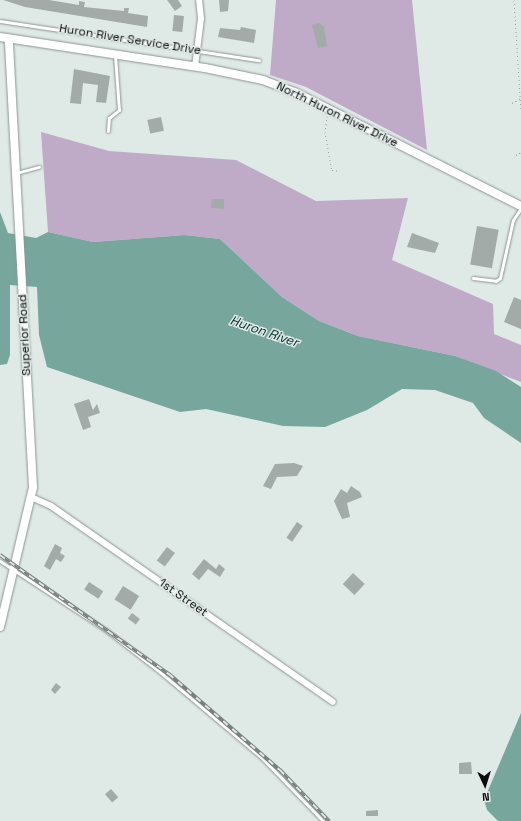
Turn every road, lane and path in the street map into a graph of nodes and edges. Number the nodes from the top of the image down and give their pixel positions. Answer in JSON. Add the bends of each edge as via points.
{"nodes":[{"id":1,"x":199,"y":0,"type":"edge"},
{"id":2,"x":514,"y":0,"type":"edge"},
{"id":3,"x":0,"y":20,"type":"edge"},
{"id":4,"x":0,"y":37,"type":"edge"},
{"id":5,"x":9,"y":39,"type":"junction"},
{"id":6,"x":197,"y":50,"type":"junction"},
{"id":7,"x":115,"y":55,"type":"junction"},
{"id":8,"x":259,"y":60,"type":"dead end"},
{"id":9,"x":195,"y":67,"type":"junction"},
{"id":10,"x":521,"y":98,"type":"edge"},
{"id":11,"x":512,"y":103,"type":"dead end"},
{"id":12,"x":329,"y":110,"type":"junction"},
{"id":13,"x":521,"y":111,"type":"edge"},
{"id":14,"x":108,"y":131,"type":"dead end"},
{"id":15,"x":521,"y":152,"type":"edge"},
{"id":16,"x":516,"y":155,"type":"dead end"},
{"id":17,"x":39,"y":167,"type":"dead end"},
{"id":18,"x":340,"y":171,"type":"dead end"},
{"id":19,"x":16,"y":173,"type":"junction"},
{"id":20,"x":521,"y":207,"type":"edge"},
{"id":21,"x":473,"y":278,"type":"dead end"},
{"id":22,"x":31,"y":497,"type":"junction"},
{"id":23,"x":0,"y":561,"type":"edge"},
{"id":24,"x":14,"y":570,"type":"junction"},
{"id":25,"x":0,"y":627,"type":"edge"},
{"id":26,"x":333,"y":702,"type":"dead end"},
{"id":27,"x":323,"y":821,"type":"edge"}],
"edges":[{"from":1,"to":6,"type":"street"},
{"from":2,"to":10,"type":"path"},
{"from":3,"to":6,"type":"lane","name":"Huron River Service Drive"},
{"from":4,"to":5,"type":"main road","name":"North Huron River Drive"},
{"from":5,"to":7,"type":"main road","name":"North Huron River Drive"},
{"from":5,"to":19,"type":"main road","name":"Superior Road"},
{"from":6,"to":8,"type":"lane","name":"Huron River Service Drive"},
{"from":6,"to":9,"type":"street"},
{"from":7,"to":9,"type":"main road","name":"North Huron River Drive"},
{"from":7,"to":14,"type":"lane","via":[[119,110],[109,118]]},
{"from":9,"to":12,"type":"main road","name":"North Huron River Drive","via":[[263,80]]},
{"from":10,"to":11,"type":"path"},
{"from":10,"to":13,"type":"path"},
{"from":12,"to":18,"type":"path","via":[[325,132],[332,170]]},
{"from":12,"to":20,"type":"main road","name":"North Huron River Drive"},
{"from":15,"to":16,"type":"path"},
{"from":17,"to":19,"type":"lane"},
{"from":19,"to":22,"type":"main road","name":"Superior Road","via":[[33,462]]},
{"from":20,"to":21,"type":"lane","via":[[513,220],[500,278],[496,281]]},
{"from":22,"to":24,"type":"main road","name":"Superior Road"},
{"from":22,"to":26,"type":"street","name":"1st Street","via":[[51,506]]},
{"from":23,"to":24,"type":"lane"},
{"from":24,"to":25,"type":"main road","name":"Superior Road"},
{"from":24,"to":27,"type":"lane","via":[[107,631],[160,672],[261,757]]}]}
